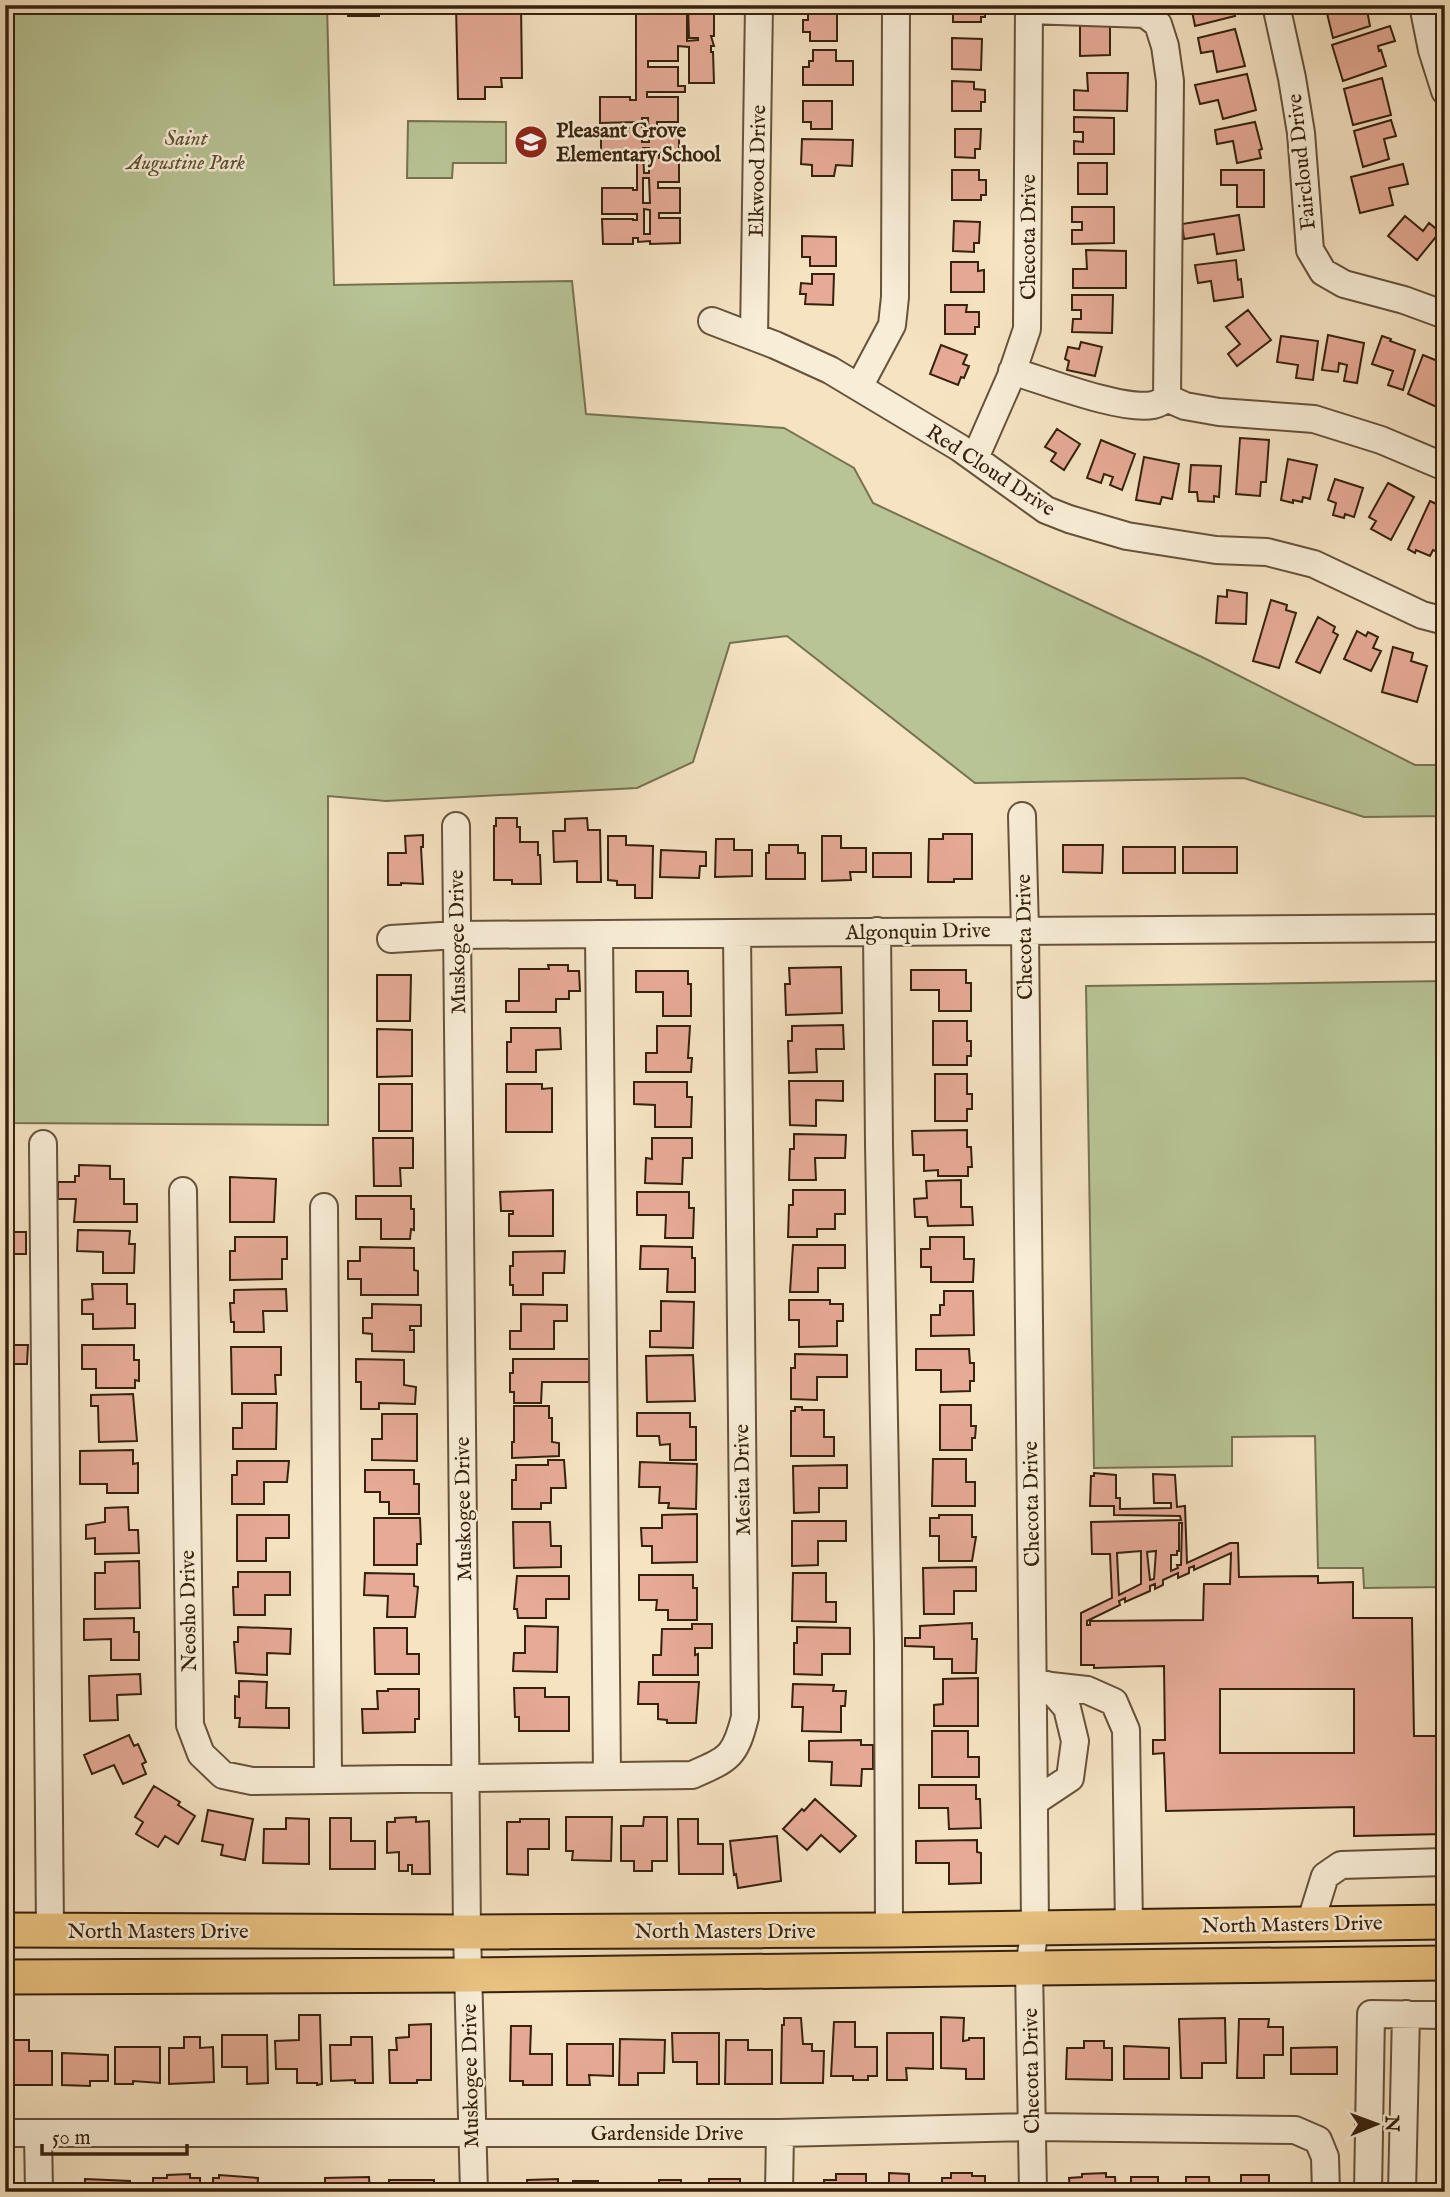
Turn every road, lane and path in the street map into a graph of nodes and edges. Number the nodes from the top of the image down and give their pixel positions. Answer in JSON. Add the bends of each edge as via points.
{"nodes":[{"id":1,"x":759,"y":5,"type":"edge"},
{"id":2,"x":896,"y":5,"type":"edge"},
{"id":3,"x":1276,"y":5,"type":"edge"},
{"id":4,"x":1423,"y":5,"type":"edge"},
{"id":5,"x":1029,"y":8,"type":"edge"},
{"id":6,"x":1445,"y":91,"type":"edge"},
{"id":7,"x":1445,"y":315,"type":"edge"},
{"id":8,"x":712,"y":321,"type":"dead end"},
{"id":9,"x":754,"y":337,"type":"junction"},
{"id":10,"x":1012,"y":371,"type":"junction"},
{"id":11,"x":859,"y":387,"type":"junction"},
{"id":12,"x":1167,"y":398,"type":"junction"},
{"id":13,"x":975,"y":458,"type":"junction"},
{"id":14,"x":1445,"y":467,"type":"edge"},
{"id":15,"x":1445,"y":621,"type":"edge"},
{"id":16,"x":1022,"y":816,"type":"dead end"},
{"id":17,"x":456,"y":827,"type":"dead end"},
{"id":18,"x":1445,"y":928,"type":"edge"},
{"id":19,"x":1025,"y":930,"type":"junction"},
{"id":20,"x":877,"y":931,"type":"junction"},
{"id":21,"x":737,"y":933,"type":"junction"},
{"id":22,"x":598,"y":934,"type":"junction"},
{"id":23,"x":457,"y":935,"type":"junction"},
{"id":24,"x":391,"y":939,"type":"dead end"},
{"id":25,"x":43,"y":1144,"type":"dead end"},
{"id":26,"x":183,"y":1191,"type":"dead end"},
{"id":27,"x":324,"y":1207,"type":"dead end"},
{"id":28,"x":1040,"y":1685,"type":"junction"},
{"id":29,"x":607,"y":1776,"type":"junction"},
{"id":30,"x":466,"y":1777,"type":"junction"},
{"id":31,"x":328,"y":1780,"type":"junction"},
{"id":32,"x":1034,"y":1802,"type":"junction"},
{"id":33,"x":1445,"y":1862,"type":"edge"},
{"id":34,"x":1445,"y":1922,"type":"edge"},
{"id":35,"x":1310,"y":1924,"type":"junction"},
{"id":36,"x":1129,"y":1926,"type":"junction"},
{"id":37,"x":1035,"y":1928,"type":"junction"},
{"id":38,"x":5,"y":1930,"type":"edge"},
{"id":39,"x":50,"y":1930,"type":"junction"},
{"id":40,"x":889,"y":1930,"type":"junction"},
{"id":41,"x":467,"y":1932,"type":"junction"},
{"id":42,"x":1445,"y":1963,"type":"edge"},
{"id":43,"x":1030,"y":1968,"type":"junction"},
{"id":44,"x":468,"y":1975,"type":"junction"},
{"id":45,"x":5,"y":1976,"type":"edge"},
{"id":46,"x":1406,"y":2014,"type":"junction"},
{"id":47,"x":1445,"y":2015,"type":"edge"},
{"id":48,"x":1031,"y":2127,"type":"junction"},
{"id":49,"x":5,"y":2133,"type":"edge"},
{"id":50,"x":38,"y":2133,"type":"junction"},
{"id":51,"x":471,"y":2133,"type":"junction"},
{"id":52,"x":780,"y":2133,"type":"junction"},
{"id":53,"x":39,"y":2192,"type":"edge"},
{"id":54,"x":474,"y":2192,"type":"edge"},
{"id":55,"x":779,"y":2192,"type":"edge"},
{"id":56,"x":1033,"y":2192,"type":"edge"},
{"id":57,"x":1326,"y":2192,"type":"edge"},
{"id":58,"x":1368,"y":2192,"type":"edge"},
{"id":59,"x":1402,"y":2192,"type":"edge"}],
"edges":[{"from":1,"to":9,"type":"street","name":"Elkwood Drive"},
{"from":2,"to":11,"type":"street","via":[[895,297],[892,325]]},
{"from":3,"to":7,"type":"street","name":"Faircloud Drive","via":[[1301,133],[1310,250],[1324,272],[1344,284]]},
{"from":4,"to":6,"type":"street"},
{"from":5,"to":10,"type":"street","name":"Checota Drive","via":[[1027,329]]},
{"from":5,"to":12,"type":"street","via":[[1145,14],[1158,24],[1166,46],[1170,81]]},
{"from":8,"to":9,"type":"street","name":"Red Cloud Drive"},
{"from":9,"to":11,"type":"street","name":"Red Cloud Drive"},
{"from":10,"to":12,"type":"street","via":[[1117,403],[1156,405]]},
{"from":10,"to":13,"type":"street","name":"Checota Drive"},
{"from":11,"to":13,"type":"street","name":"Red Cloud Drive"},
{"from":12,"to":14,"type":"street","via":[[1219,412],[1314,419]]},
{"from":13,"to":15,"type":"street","name":"Red Cloud Drive","via":[[1046,510],[1069,519],[1127,536],[1216,550],[1266,552],[1314,564],[1422,615]]},
{"from":16,"to":19,"type":"street","name":"Checota Drive"},
{"from":17,"to":23,"type":"street","name":"Muskogee Drive"},
{"from":18,"to":19,"type":"street","name":"Algonquin Drive"},
{"from":19,"to":20,"type":"street","name":"Algonquin Drive"},
{"from":19,"to":28,"type":"street","name":"Checota Drive"},
{"from":20,"to":21,"type":"street","name":"Algonquin Drive"},
{"from":20,"to":40,"type":"street"},
{"from":21,"to":22,"type":"street","name":"Algonquin Drive"},
{"from":21,"to":29,"type":"street","name":"Mesita Drive","via":[[745,1717],[738,1743],[712,1767],[692,1775]]},
{"from":22,"to":23,"type":"street","name":"Algonquin Drive"},
{"from":22,"to":29,"type":"street"},
{"from":23,"to":24,"type":"street","name":"Algonquin Drive"},
{"from":23,"to":30,"type":"street","name":"Muskogee Drive"},
{"from":25,"to":39,"type":"street"},
{"from":26,"to":31,"type":"street","name":"Neosho Drive","via":[[190,1726],[201,1754],[223,1775],[252,1781]]},
{"from":27,"to":31,"type":"street"},
{"from":28,"to":32,"type":"street","name":"Checota Drive"},
{"from":28,"to":32,"type":"street","via":[[1068,1708],[1075,1741],[1070,1778]]},
{"from":28,"to":36,"type":"street","via":[[1087,1690],[1114,1702],[1126,1730]]},
{"from":29,"to":30,"type":"street","name":"Mesita Drive"},
{"from":30,"to":31,"type":"street","name":"Neosho Drive"},
{"from":30,"to":41,"type":"street","name":"Muskogee Drive"},
{"from":32,"to":37,"type":"street","name":"Checota Drive"},
{"from":33,"to":35,"type":"street","via":[[1341,1865],[1325,1877]]},
{"from":34,"to":35,"type":"main road","name":"North Masters Drive"},
{"from":35,"to":36,"type":"main road","name":"North Masters Drive"},
{"from":36,"to":37,"type":"main road","name":"North Masters Drive"},
{"from":37,"to":40,"type":"main road","name":"North Masters Drive"},
{"from":37,"to":43,"type":"street","name":"Checota Drive"},
{"from":38,"to":39,"type":"main road","name":"North Masters Drive"},
{"from":39,"to":41,"type":"main road","name":"North Masters Drive"},
{"from":40,"to":41,"type":"main road","name":"North Masters Drive"},
{"from":41,"to":44,"type":"street","name":"Muskogee Drive"},
{"from":42,"to":43,"type":"main road","name":"North Masters Drive"},
{"from":43,"to":44,"type":"main road","name":"North Masters Drive"},
{"from":43,"to":48,"type":"street","name":"Checota Drive"},
{"from":44,"to":45,"type":"main road","name":"North Masters Drive"},
{"from":44,"to":51,"type":"street","name":"Muskogee Drive"},
{"from":46,"to":47,"type":"street"},
{"from":46,"to":58,"type":"street","via":[[1371,2014]]},
{"from":46,"to":59,"type":"street"},
{"from":48,"to":52,"type":"street","name":"Gardenside Drive"},
{"from":48,"to":56,"type":"street","name":"Checota Drive"},
{"from":48,"to":57,"type":"street","name":"Gardenside Drive","via":[[1295,2130],[1318,2140],[1325,2157]]},
{"from":49,"to":50,"type":"street","name":"Gardenside Drive"},
{"from":50,"to":51,"type":"street","name":"Gardenside Drive"},
{"from":50,"to":53,"type":"street"},
{"from":51,"to":52,"type":"street","name":"Gardenside Drive"},
{"from":51,"to":54,"type":"street","name":"Muskogee Drive"},
{"from":52,"to":55,"type":"street"}]}
